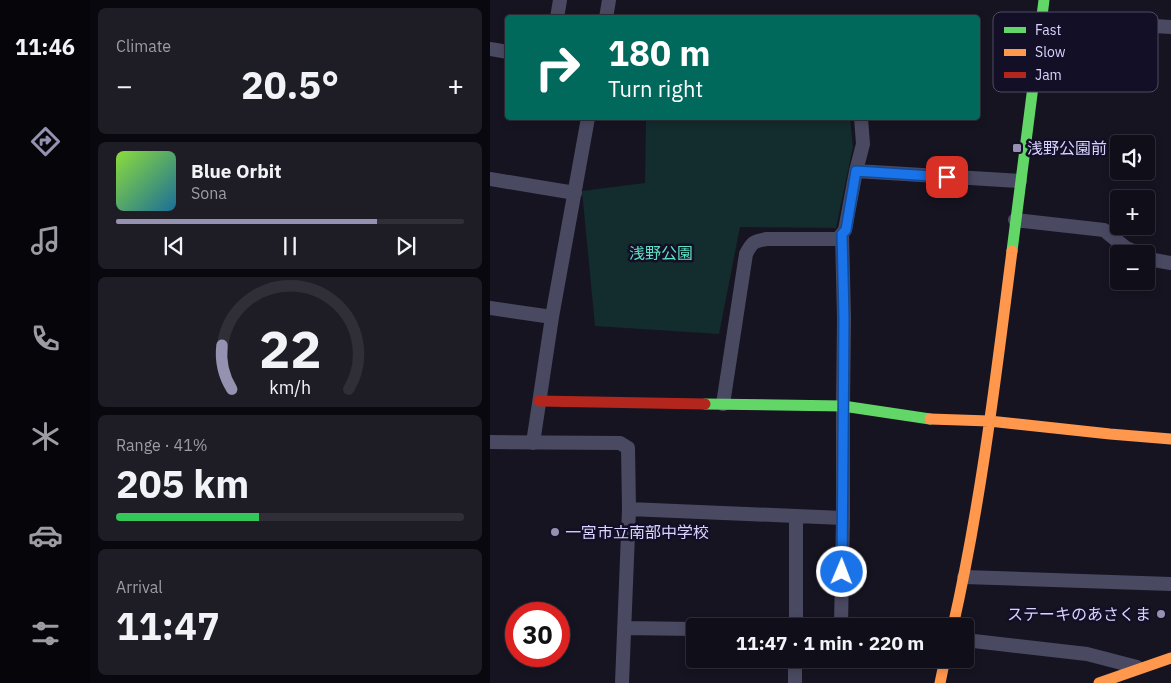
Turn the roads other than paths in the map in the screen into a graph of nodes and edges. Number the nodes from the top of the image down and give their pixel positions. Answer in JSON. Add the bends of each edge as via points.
{"nodes":[{"id":1,"x":560,"y":0,"type":"edge"},
{"id":2,"x":609,"y":0,"type":"edge"},
{"id":3,"x":558,"y":15,"type":"edge"},
{"id":4,"x":606,"y":15,"type":"edge"},
{"id":5,"x":1158,"y":26,"type":"edge"},
{"id":6,"x":1171,"y":27,"type":"edge"},
{"id":7,"x":490,"y":49,"type":"edge"},
{"id":8,"x":505,"y":52,"type":"edge"},
{"id":9,"x":1032,"y":92,"type":"edge"},
{"id":10,"x":588,"y":120,"type":"edge"},
{"id":11,"x":861,"y":120,"type":"edge"},
{"id":12,"x":856,"y":171,"type":"junction"},
{"id":13,"x":490,"y":178,"type":"edge"},
{"id":14,"x":1020,"y":181,"type":"junction"},
{"id":15,"x":575,"y":193,"type":"junction"},
{"id":16,"x":1015,"y":220,"type":"junction"},
{"id":17,"x":842,"y":234,"type":"junction"},
{"id":18,"x":1122,"y":245,"type":"edge"},
{"id":19,"x":1155,"y":260,"type":"edge"},
{"id":20,"x":1171,"y":263,"type":"edge"},
{"id":21,"x":490,"y":308,"type":"edge"},
{"id":22,"x":552,"y":317,"type":"junction"},
{"id":23,"x":540,"y":401,"type":"junction"},
{"id":24,"x":722,"y":404,"type":"junction"},
{"id":25,"x":843,"y":406,"type":"junction"},
{"id":26,"x":988,"y":421,"type":"junction"},
{"id":27,"x":1171,"y":439,"type":"edge"},
{"id":28,"x":490,"y":442,"type":"edge"},
{"id":29,"x":533,"y":443,"type":"junction"},
{"id":30,"x":629,"y":509,"type":"junction"},
{"id":31,"x":796,"y":516,"type":"junction"},
{"id":32,"x":844,"y":518,"type":"junction"},
{"id":33,"x":964,"y":577,"type":"junction"},
{"id":34,"x":1171,"y":584,"type":"edge"},
{"id":35,"x":796,"y":618,"type":"edge"},
{"id":36,"x":841,"y":618,"type":"edge"},
{"id":37,"x":955,"y":618,"type":"edge"},
{"id":38,"x":624,"y":628,"type":"junction"},
{"id":39,"x":686,"y":629,"type":"edge"},
{"id":40,"x":974,"y":641,"type":"edge"},
{"id":41,"x":1171,"y":660,"type":"edge"},
{"id":42,"x":795,"y":668,"type":"edge"},
{"id":43,"x":943,"y":668,"type":"edge"},
{"id":44,"x":1142,"y":668,"type":"junction"},
{"id":45,"x":622,"y":683,"type":"edge"},
{"id":46,"x":795,"y":683,"type":"edge"},
{"id":47,"x":940,"y":683,"type":"edge"},
{"id":48,"x":1099,"y":683,"type":"edge"},
{"id":49,"x":1114,"y":683,"type":"edge"}],
"edges":[{"from":1,"to":3,"type":"street"},
{"from":2,"to":4,"type":"street"},
{"from":5,"to":6,"type":"street"},
{"from":7,"to":8,"type":"street"},
{"from":9,"to":14,"type":"main road"},
{"from":10,"to":15,"type":"street"},
{"from":11,"to":12,"type":"street","via":[[863,144]]},
{"from":12,"to":14,"type":"street"},
{"from":12,"to":17,"type":"street","via":[[846,230]]},
{"from":13,"to":15,"type":"street"},
{"from":14,"to":16,"type":"main road"},
{"from":15,"to":22,"type":"street"},
{"from":16,"to":18,"type":"street","via":[[1104,230]]},
{"from":16,"to":26,"type":"main road"},
{"from":17,"to":24,"type":"street","via":[[838,239],[767,239],[756,240],[750,245]]},
{"from":17,"to":25,"type":"street"},
{"from":19,"to":20,"type":"street"},
{"from":21,"to":22,"type":"street"},
{"from":22,"to":23,"type":"street"},
{"from":23,"to":24,"type":"main road"},
{"from":23,"to":29,"type":"street"},
{"from":24,"to":25,"type":"main road"},
{"from":25,"to":26,"type":"main road","via":[[925,419]]},
{"from":25,"to":32,"type":"street"},
{"from":26,"to":27,"type":"main road"},
{"from":26,"to":33,"type":"main road"},
{"from":28,"to":29,"type":"street"},
{"from":29,"to":30,"type":"street","via":[[620,443],[628,448]]},
{"from":30,"to":31,"type":"street"},
{"from":30,"to":38,"type":"street"},
{"from":31,"to":32,"type":"street"},
{"from":31,"to":35,"type":"street"},
{"from":32,"to":36,"type":"street"},
{"from":33,"to":34,"type":"street"},
{"from":33,"to":37,"type":"main road"},
{"from":38,"to":39,"type":"street"},
{"from":38,"to":45,"type":"street"},
{"from":40,"to":44,"type":"street","via":[[1087,654]]},
{"from":41,"to":44,"type":"main road"},
{"from":41,"to":49,"type":"main road"},
{"from":42,"to":46,"type":"street"},
{"from":43,"to":47,"type":"main road"},
{"from":44,"to":48,"type":"main road"}]}
